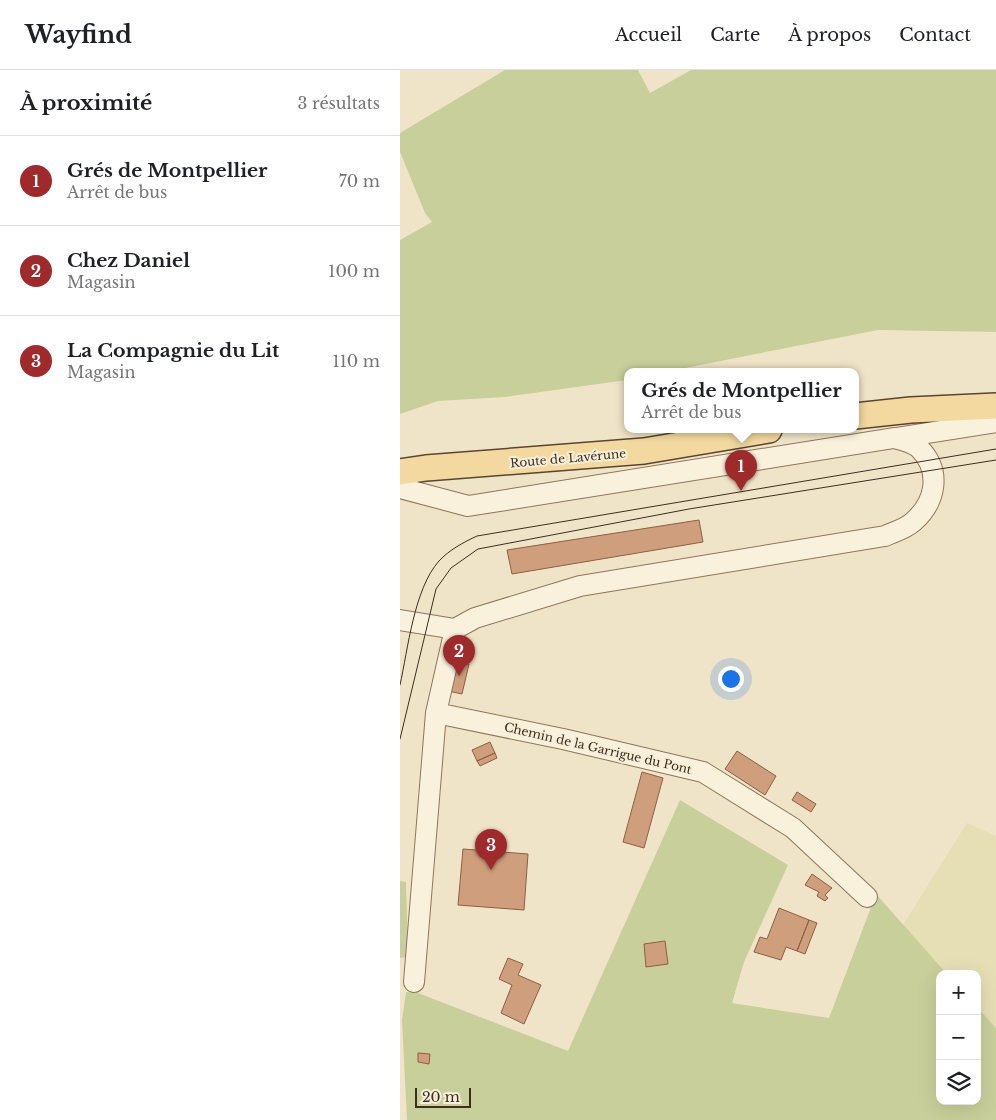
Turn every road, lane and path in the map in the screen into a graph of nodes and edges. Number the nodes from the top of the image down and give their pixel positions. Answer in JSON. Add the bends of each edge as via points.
{"nodes":[{"id":1,"x":996,"y":406,"type":"edge"},
{"id":2,"x":859,"y":416,"type":"edge"},
{"id":3,"x":996,"y":422,"type":"edge"},
{"id":4,"x":751,"y":433,"type":"edge"},
{"id":5,"x":894,"y":438,"type":"junction"},
{"id":6,"x":455,"y":467,"type":"junction"},
{"id":7,"x":400,"y":472,"type":"edge"},
{"id":8,"x":400,"y":487,"type":"edge"},
{"id":9,"x":400,"y":620,"type":"edge"},
{"id":10,"x":455,"y":629,"type":"junction"},
{"id":11,"x":436,"y":713,"type":"junction"},
{"id":12,"x":867,"y":897,"type":"dead end"},
{"id":13,"x":414,"y":982,"type":"dead end"}],
"edges":[{"from":1,"to":2,"type":"main road"},
{"from":3,"to":5,"type":"street"},
{"from":4,"to":6,"type":"main road","name":"Route de Lavérune","via":[[644,451]]},
{"from":5,"to":8,"type":"street","via":[[468,506]]},
{"from":5,"to":10,"type":"street","via":[[911,442],[919,448],[935,482],[933,493],[912,523],[885,536],[580,586],[475,618]]},
{"from":6,"to":7,"type":"main road","name":"Route de Lavérune"},
{"from":6,"to":8,"type":"main road","name":"Route de Lavérune"},
{"from":9,"to":10,"type":"street"},
{"from":10,"to":11,"type":"street"},
{"from":11,"to":12,"type":"street","name":"Chemin de la Garrigue du Pont","via":[[703,772],[793,828]]},
{"from":11,"to":13,"type":"street"}]}
